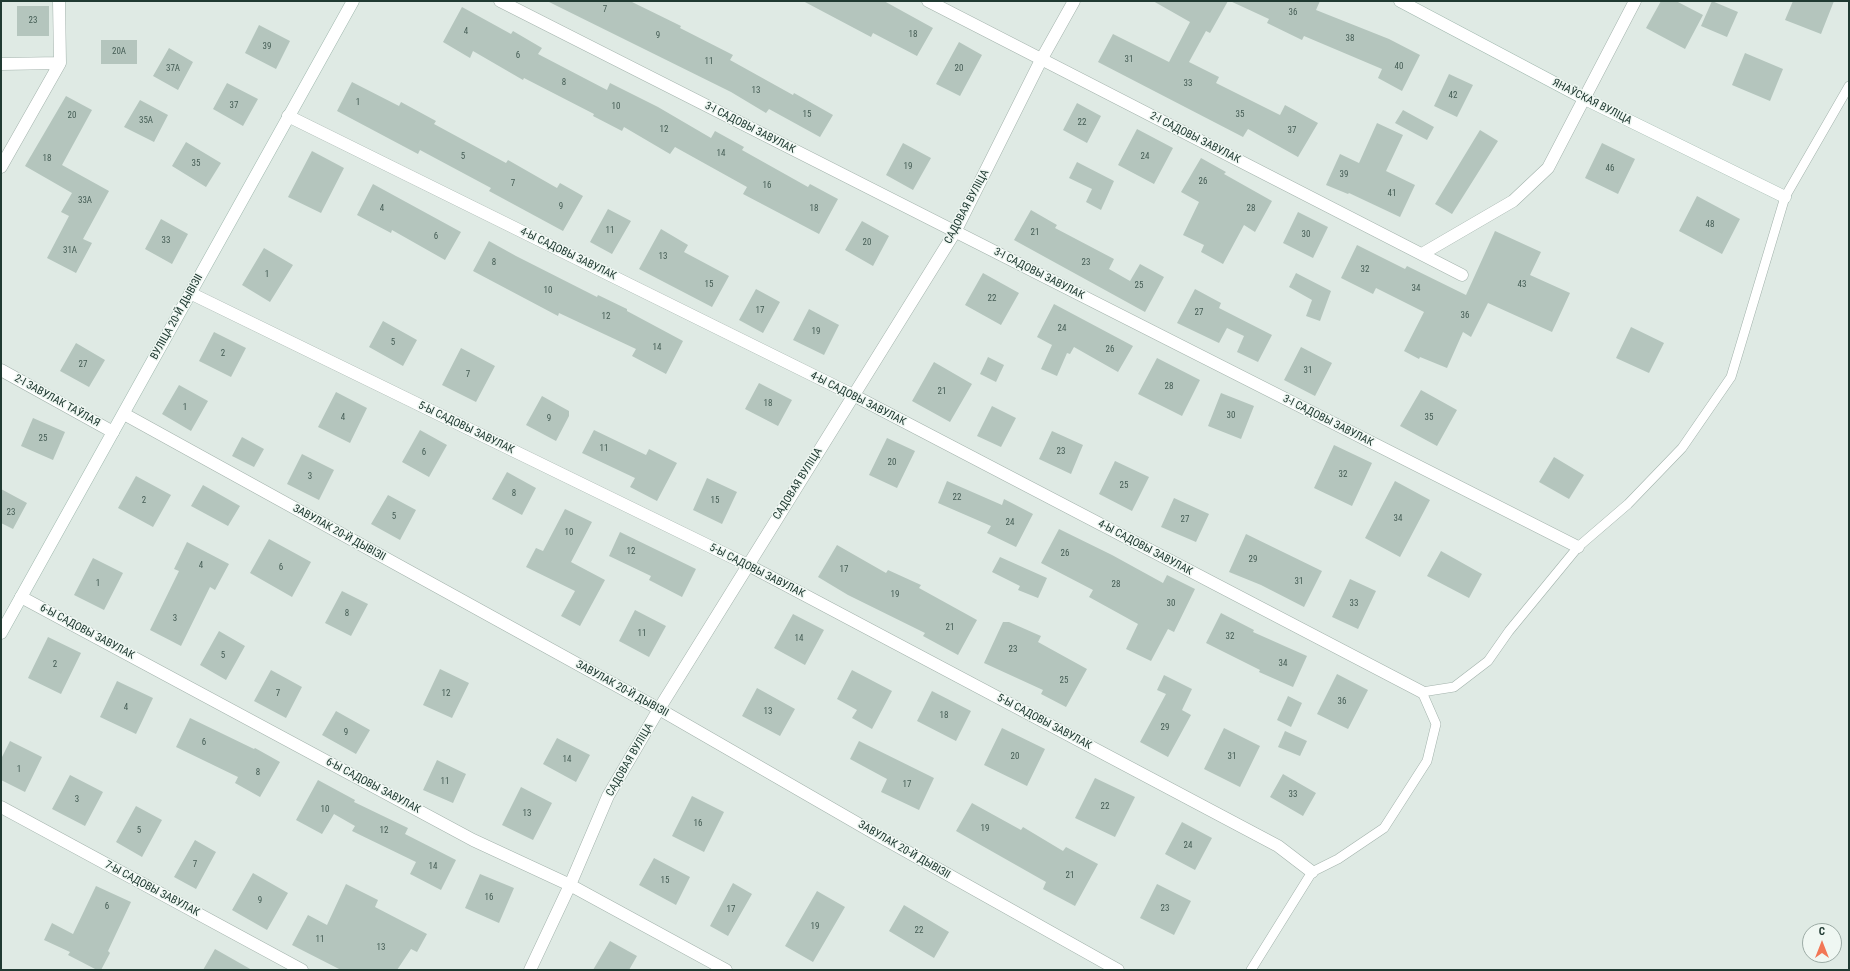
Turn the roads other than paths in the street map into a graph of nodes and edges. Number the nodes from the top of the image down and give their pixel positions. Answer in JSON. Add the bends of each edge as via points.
{"nodes":[{"id":1,"x":59,"y":1,"type":"edge"},
{"id":2,"x":353,"y":1,"type":"edge"},
{"id":3,"x":500,"y":1,"type":"edge"},
{"id":4,"x":928,"y":1,"type":"edge"},
{"id":5,"x":1074,"y":1,"type":"edge"},
{"id":6,"x":1400,"y":1,"type":"edge"},
{"id":7,"x":1635,"y":1,"type":"edge"},
{"id":8,"x":1041,"y":60,"type":"junction"},
{"id":9,"x":60,"y":63,"type":"junction"},
{"id":10,"x":1,"y":64,"type":"edge"},
{"id":11,"x":1849,"y":86,"type":"edge"},
{"id":12,"x":1585,"y":99,"type":"junction"},
{"id":13,"x":288,"y":116,"type":"junction"},
{"id":14,"x":1,"y":167,"type":"edge"},
{"id":15,"x":1785,"y":197,"type":"junction"},
{"id":16,"x":955,"y":232,"type":"junction"},
{"id":17,"x":1422,"y":254,"type":"junction"},
{"id":18,"x":1462,"y":275,"type":"dead end"},
{"id":19,"x":190,"y":293,"type":"junction"},
{"id":20,"x":1,"y":370,"type":"edge"},
{"id":21,"x":853,"y":395,"type":"junction"},
{"id":22,"x":124,"y":414,"type":"junction"},
{"id":23,"x":113,"y":432,"type":"junction"},
{"id":24,"x":1578,"y":547,"type":"junction"},
{"id":25,"x":748,"y":565,"type":"junction"},
{"id":26,"x":21,"y":597,"type":"junction"},
{"id":27,"x":1,"y":633,"type":"edge"},
{"id":28,"x":1422,"y":692,"type":"junction"},
{"id":29,"x":659,"y":709,"type":"junction"},
{"id":30,"x":1,"y":807,"type":"edge"},
{"id":31,"x":1312,"y":872,"type":"junction"},
{"id":32,"x":570,"y":885,"type":"junction"},
{"id":33,"x":302,"y":970,"type":"edge"},
{"id":34,"x":530,"y":970,"type":"edge"},
{"id":35,"x":726,"y":970,"type":"edge"},
{"id":36,"x":1118,"y":970,"type":"edge"},
{"id":37,"x":1251,"y":970,"type":"edge"}],
"edges":[{"from":1,"to":9,"type":"street"},
{"from":2,"to":13,"type":"street","name":"ВУЛІЦА 20-Й ДЫВІЗІІ"},
{"from":3,"to":16,"type":"street","name":"3-І САДОВЫ ЗАВУЛАК"},
{"from":4,"to":8,"type":"street","name":"2-І САДОВЫ ЗАВУЛАК"},
{"from":5,"to":8,"type":"street","name":"САДОВАЯ ВУЛІЦА"},
{"from":6,"to":12,"type":"street","name":"ЯНАЎСКАЯ ВУЛІЦА"},
{"from":7,"to":12,"type":"street"},
{"from":8,"to":16,"type":"street","name":"САДОВАЯ ВУЛІЦА"},
{"from":8,"to":17,"type":"street","name":"2-І САДОВЫ ЗАВУЛАК"},
{"from":9,"to":10,"type":"street"},
{"from":9,"to":14,"type":"street"},
{"from":11,"to":15,"type":"lane"},
{"from":12,"to":15,"type":"street","name":"ЯНАЎСКАЯ ВУЛІЦА"},
{"from":12,"to":17,"type":"street","via":[[1548,168],[1513,201]]},
{"from":13,"to":19,"type":"street","name":"ВУЛІЦА 20-Й ДЫВІЗІІ"},
{"from":13,"to":21,"type":"street","name":"4-Ы САДОВЫ ЗАВУЛАК"},
{"from":15,"to":24,"type":"lane","via":[[1732,378],[1682,448],[1628,504]]},
{"from":16,"to":21,"type":"street","name":"САДОВАЯ ВУЛІЦА"},
{"from":16,"to":24,"type":"street","name":"3-І САДОВЫ ЗАВУЛАК"},
{"from":17,"to":18,"type":"street","name":"2-І САДОВЫ ЗАВУЛАК"},
{"from":19,"to":22,"type":"street","name":"ВУЛІЦА 20-Й ДЫВІЗІІ"},
{"from":19,"to":25,"type":"street","name":"5-Ы САДОВЫ ЗАВУЛАК"},
{"from":20,"to":23,"type":"street","name":"2-І ЗАВУЛАК ТАЎЛАЯ"},
{"from":21,"to":25,"type":"street","name":"САДОВАЯ ВУЛІЦА"},
{"from":21,"to":28,"type":"street","name":"4-Ы САДОВЫ ЗАВУЛАК"},
{"from":22,"to":23,"type":"street","name":"ВУЛІЦА 20-Й ДЫВІЗІІ"},
{"from":22,"to":29,"type":"street","name":"ЗАВУЛАК 20-Й ДЫВІЗІІ"},
{"from":23,"to":26,"type":"street","name":"ВУЛІЦА 20-Й ДЫВІЗІІ"},
{"from":24,"to":28,"type":"lane","via":[[1509,631],[1488,661],[1454,687]]},
{"from":25,"to":29,"type":"street","name":"САДОВАЯ ВУЛІЦА"},
{"from":25,"to":31,"type":"street","name":"5-Ы САДОВЫ ЗАВУЛАК","via":[[1278,846]]},
{"from":26,"to":27,"type":"street","name":"ВУЛІЦА 20-Й ДЫВІЗІІ"},
{"from":26,"to":32,"type":"street","name":"6-Ы САДОВЫ ЗАВУЛАК","via":[[473,840]]},
{"from":28,"to":31,"type":"lane","via":[[1436,724],[1427,761],[1384,828],[1338,859]]},
{"from":29,"to":32,"type":"street","name":"САДОВАЯ ВУЛІЦА","via":[[608,796]]},
{"from":29,"to":36,"type":"street","name":"ЗАВУЛАК 20-Й ДЫВІЗІІ"},
{"from":30,"to":33,"type":"street","name":"7-Ы САДОВЫ ЗАВУЛАК"},
{"from":31,"to":37,"type":"lane"},
{"from":32,"to":34,"type":"street","name":"САДОВАЯ ВУЛІЦА"},
{"from":32,"to":35,"type":"street","name":"6-Ы САДОВЫ ЗАВУЛАК"}]}
